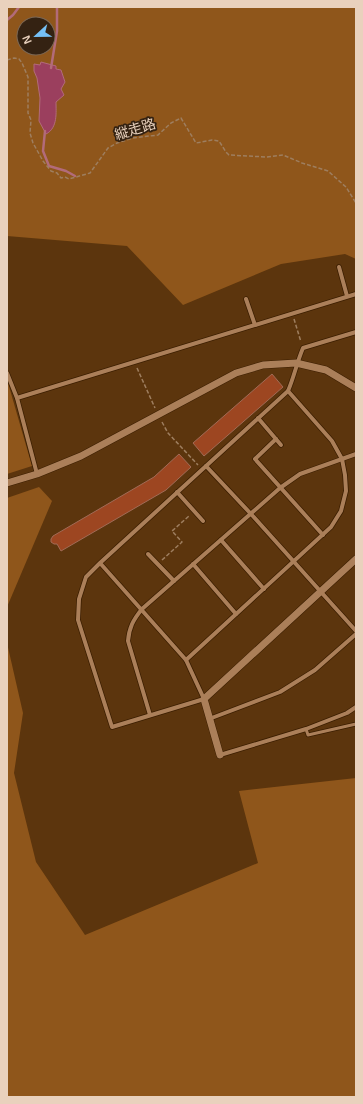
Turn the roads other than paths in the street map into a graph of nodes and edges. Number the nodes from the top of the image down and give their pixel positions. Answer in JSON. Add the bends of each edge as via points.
{"nodes":[{"id":1,"x":339,"y":267,"type":"dead end"},
{"id":2,"x":356,"y":294,"type":"edge"},
{"id":3,"x":347,"y":296,"type":"junction"},
{"id":4,"x":246,"y":299,"type":"dead end"},
{"id":5,"x":255,"y":325,"type":"junction"},
{"id":6,"x":356,"y":332,"type":"edge"},
{"id":7,"x":296,"y":363,"type":"junction"},
{"id":8,"x":7,"y":374,"type":"edge"},
{"id":9,"x":356,"y":388,"type":"edge"},
{"id":10,"x":288,"y":391,"type":"junction"},
{"id":11,"x":17,"y":398,"type":"junction"},
{"id":12,"x":258,"y":418,"type":"junction"},
{"id":13,"x":276,"y":439,"type":"junction"},
{"id":14,"x":281,"y":444,"type":"dead end"},
{"id":15,"x":356,"y":454,"type":"edge"},
{"id":16,"x":342,"y":458,"type":"junction"},
{"id":17,"x":206,"y":466,"type":"junction"},
{"id":18,"x":37,"y":474,"type":"junction"},
{"id":19,"x":7,"y":483,"type":"edge"},
{"id":20,"x":280,"y":488,"type":"junction"},
{"id":21,"x":177,"y":492,"type":"junction"},
{"id":22,"x":250,"y":514,"type":"junction"},
{"id":23,"x":203,"y":521,"type":"dead end"},
{"id":24,"x":323,"y":535,"type":"junction"},
{"id":25,"x":221,"y":540,"type":"junction"},
{"id":26,"x":148,"y":554,"type":"dead end"},
{"id":27,"x":356,"y":560,"type":"edge"},
{"id":28,"x":293,"y":561,"type":"junction"},
{"id":29,"x":100,"y":563,"type":"junction"},
{"id":30,"x":193,"y":564,"type":"junction"},
{"id":31,"x":174,"y":581,"type":"junction"},
{"id":32,"x":264,"y":589,"type":"junction"},
{"id":33,"x":321,"y":592,"type":"junction"},
{"id":34,"x":142,"y":609,"type":"junction"},
{"id":35,"x":236,"y":614,"type":"junction"},
{"id":36,"x":356,"y":633,"type":"edge"},
{"id":37,"x":186,"y":660,"type":"junction"},
{"id":38,"x":204,"y":698,"type":"junction"},
{"id":39,"x":356,"y":707,"type":"edge"},
{"id":40,"x":150,"y":715,"type":"junction"},
{"id":41,"x":209,"y":719,"type":"junction"},
{"id":42,"x":356,"y":724,"type":"edge"},
{"id":43,"x":306,"y":729,"type":"junction"},
{"id":44,"x":220,"y":755,"type":"joint"}],
"edges":[{"from":1,"to":3,"type":"street"},
{"from":2,"to":3,"type":"street"},
{"from":3,"to":5,"type":"street"},
{"from":4,"to":5,"type":"street"},
{"from":5,"to":11,"type":"street"},
{"from":6,"to":7,"type":"street","via":[[303,348]]},
{"from":7,"to":9,"type":"street","via":[[326,370]]},
{"from":7,"to":10,"type":"street"},
{"from":7,"to":18,"type":"street","via":[[263,365],[236,373],[81,456]]},
{"from":8,"to":11,"type":"street"},
{"from":10,"to":12,"type":"street"},
{"from":10,"to":16,"type":"street","via":[[332,441]]},
{"from":11,"to":18,"type":"street"},
{"from":12,"to":13,"type":"street"},
{"from":12,"to":17,"type":"street"},
{"from":13,"to":14,"type":"street"},
{"from":13,"to":20,"type":"street","via":[[254,459]]},
{"from":15,"to":16,"type":"street"},
{"from":16,"to":20,"type":"street","via":[[300,474]]},
{"from":16,"to":24,"type":"street","via":[[346,491],[341,511]]},
{"from":17,"to":21,"type":"street"},
{"from":17,"to":22,"type":"street"},
{"from":18,"to":19,"type":"street"},
{"from":20,"to":22,"type":"street"},
{"from":20,"to":24,"type":"street"},
{"from":21,"to":23,"type":"street"},
{"from":21,"to":29,"type":"street"},
{"from":22,"to":25,"type":"street"},
{"from":22,"to":28,"type":"street"},
{"from":24,"to":28,"type":"street"},
{"from":25,"to":30,"type":"street"},
{"from":25,"to":32,"type":"street"},
{"from":26,"to":31,"type":"street"},
{"from":27,"to":33,"type":"street"},
{"from":28,"to":32,"type":"street"},
{"from":28,"to":33,"type":"street"},
{"from":29,"to":34,"type":"street"},
{"from":29,"to":40,"type":"street","via":[[86,577],[79,599],[78,620],[112,727]]},
{"from":30,"to":31,"type":"street"},
{"from":30,"to":35,"type":"street"},
{"from":31,"to":34,"type":"street"},
{"from":32,"to":35,"type":"street"},
{"from":33,"to":36,"type":"street"},
{"from":33,"to":38,"type":"street"},
{"from":34,"to":37,"type":"street"},
{"from":34,"to":40,"type":"street","via":[[129,629],[128,642]]},
{"from":35,"to":37,"type":"street"},
{"from":36,"to":41,"type":"street","via":[[315,670],[280,692]]},
{"from":37,"to":38,"type":"street"},
{"from":38,"to":40,"type":"street"},
{"from":38,"to":41,"type":"street"},
{"from":39,"to":43,"type":"street"},
{"from":41,"to":44,"type":"street"},
{"from":42,"to":43,"type":"lane","via":[[308,736]]},
{"from":43,"to":44,"type":"street"}]}
